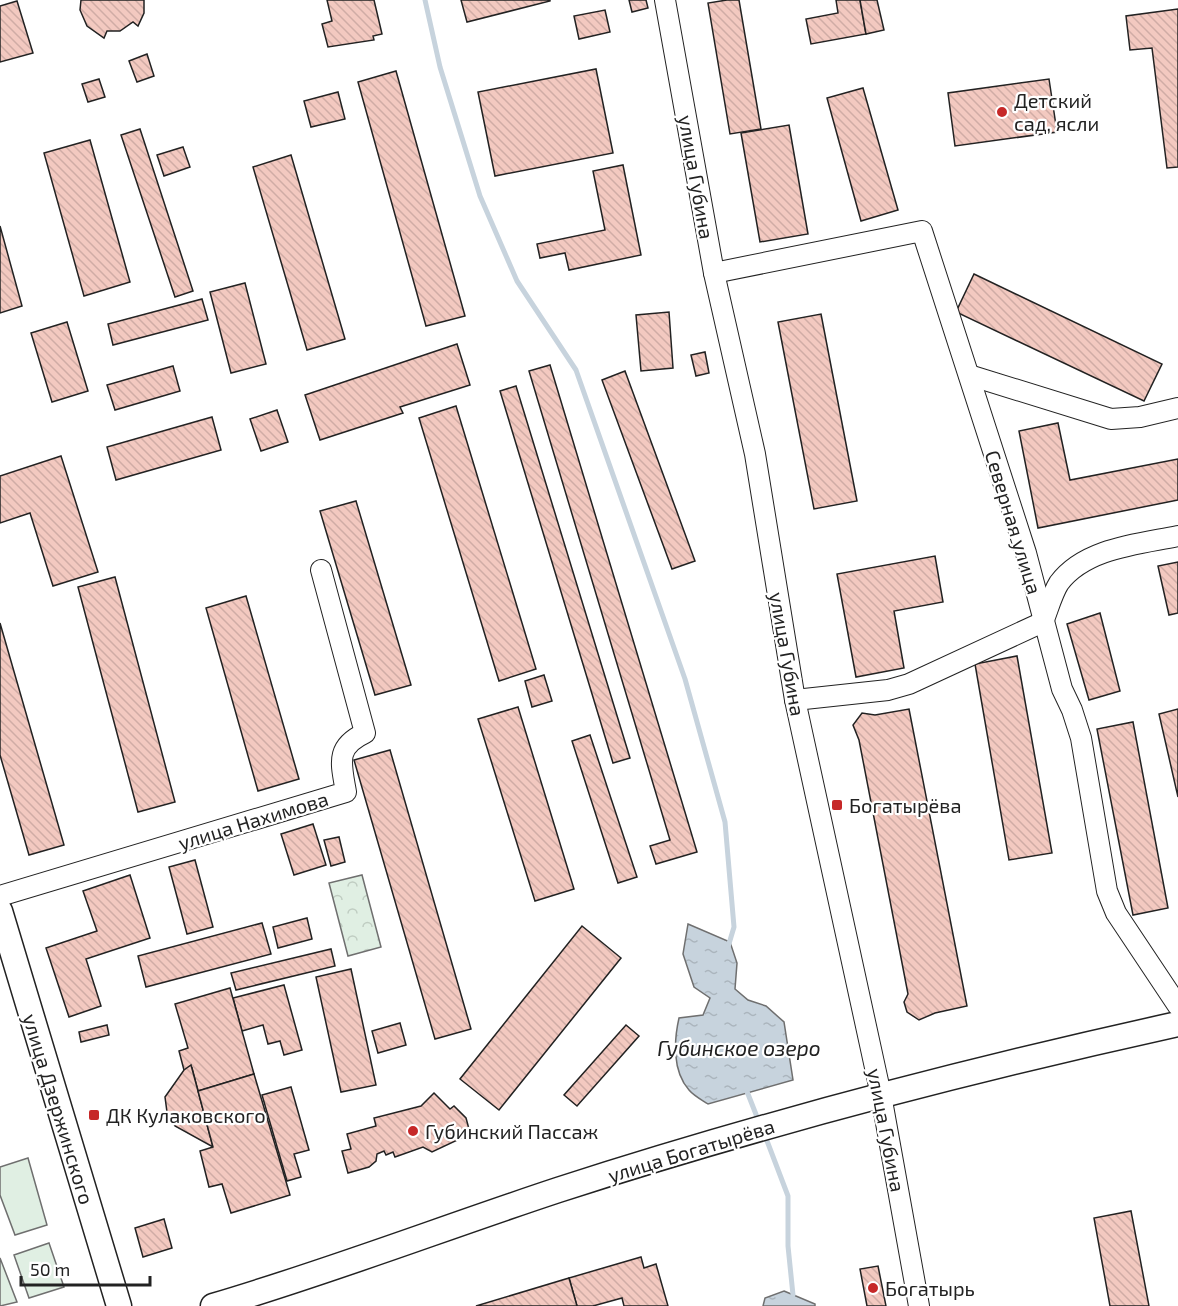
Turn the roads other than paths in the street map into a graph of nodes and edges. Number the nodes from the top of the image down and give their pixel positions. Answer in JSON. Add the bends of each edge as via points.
{"nodes":[{"id":1,"x":665,"y":0,"type":"edge"},
{"id":2,"x":714,"y":273,"type":"junction"},
{"id":3,"x":969,"y":375,"type":"junction"},
{"id":4,"x":1178,"y":408,"type":"edge"},
{"id":5,"x":1178,"y":536,"type":"edge"},
{"id":6,"x":321,"y":570,"type":"dead end"},
{"id":7,"x":1043,"y":622,"type":"junction"},
{"id":8,"x":795,"y":700,"type":"junction"},
{"id":9,"x":0,"y":896,"type":"edge"},
{"id":10,"x":0,"y":911,"type":"edge"},
{"id":11,"x":1178,"y":1006,"type":"edge"},
{"id":12,"x":1178,"y":1024,"type":"edge"},
{"id":13,"x":881,"y":1095,"type":"junction"},
{"id":14,"x":119,"y":1306,"type":"edge"},
{"id":15,"x":213,"y":1306,"type":"edge"},
{"id":16,"x":919,"y":1306,"type":"edge"}],
"edges":[{"from":1,"to":2,"type":"street","name":"улица Губина"},
{"from":2,"to":3,"type":"street","name":"Северная улица","via":[[922,231]]},
{"from":2,"to":8,"type":"street","name":"улица Губина","via":[[755,454]]},
{"from":3,"to":4,"type":"street","via":[[1111,419]]},
{"from":3,"to":7,"type":"street","name":"Северная улица","via":[[1026,553]]},
{"from":5,"to":7,"type":"street","via":[[1117,548],[1081,564],[1059,584]]},
{"from":6,"to":9,"type":"street","name":"улица Нахимова","via":[[365,733],[350,740],[340,758],[346,792]]},
{"from":7,"to":8,"type":"street","via":[[909,684],[888,690]]},
{"from":7,"to":11,"type":"street","name":"Северная улица","via":[[1081,738],[1107,891],[1116,913]]},
{"from":8,"to":13,"type":"street","name":"улица Губина"},
{"from":10,"to":14,"type":"main road","name":"улица Дзержинского"},
{"from":12,"to":13,"type":"main road","name":"улица Богатырёва"},
{"from":13,"to":15,"type":"main road","name":"улица Богатырёва","via":[[558,1191]]},
{"from":13,"to":16,"type":"street","name":"улица Губина"}]}
